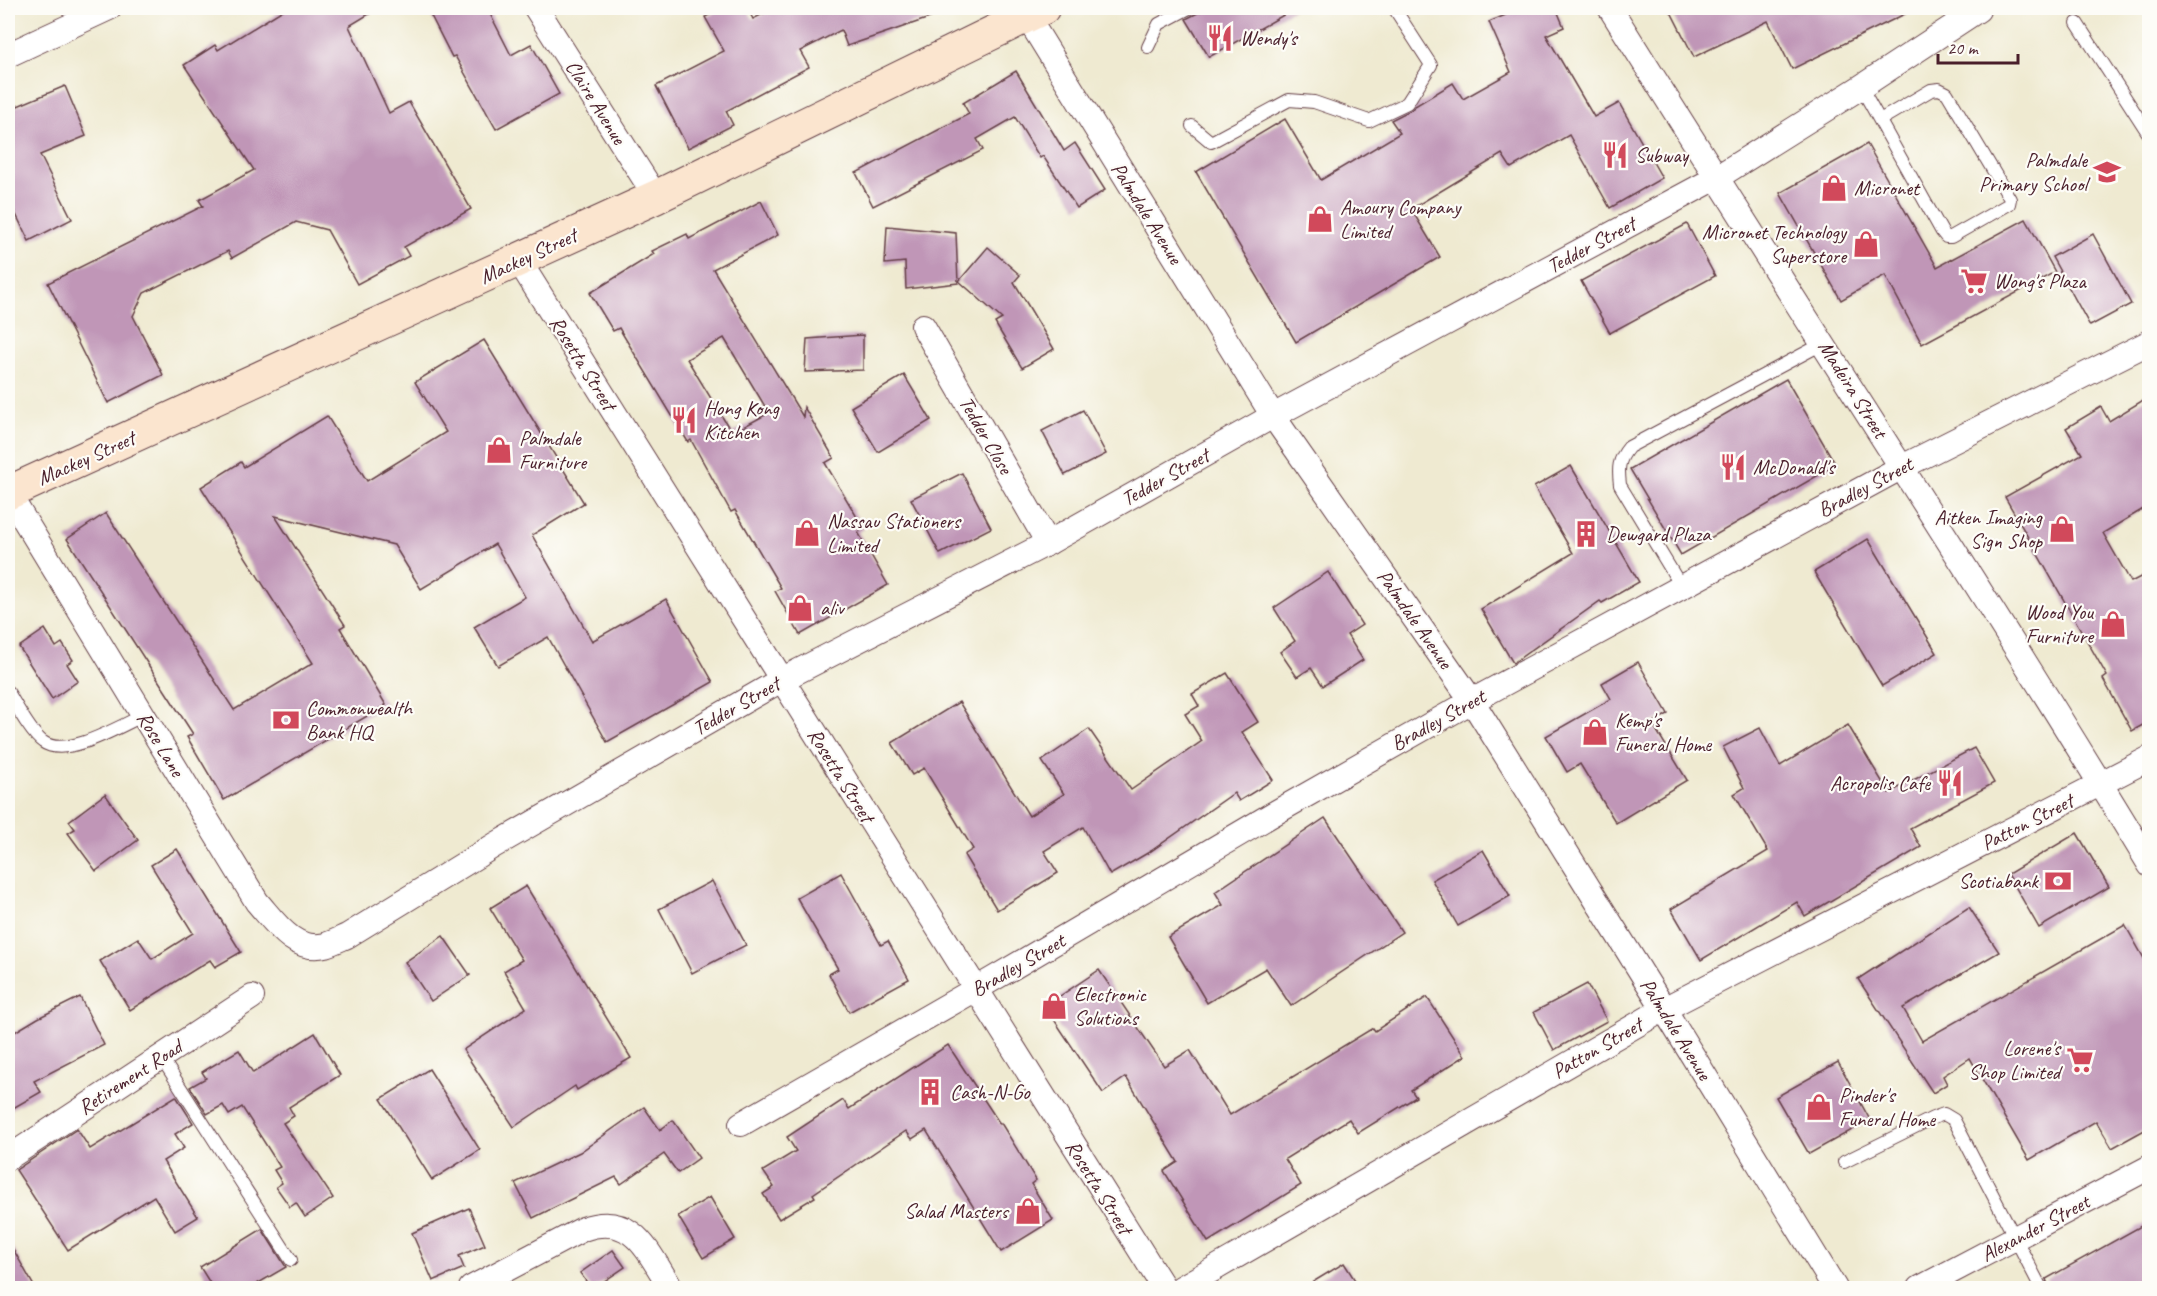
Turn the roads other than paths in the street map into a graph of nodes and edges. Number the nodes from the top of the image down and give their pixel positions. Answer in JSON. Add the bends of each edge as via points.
{"nodes":[{"id":1,"x":536,"y":8,"type":"edge"},
{"id":2,"x":1189,"y":8,"type":"edge"},
{"id":3,"x":1394,"y":8,"type":"edge"},
{"id":4,"x":1611,"y":8,"type":"edge"},
{"id":5,"x":1979,"y":8,"type":"edge"},
{"id":6,"x":96,"y":10,"type":"edge"},
{"id":7,"x":1030,"y":10,"type":"edge"},
{"id":8,"x":2077,"y":23,"type":"dead end"},
{"id":9,"x":1148,"y":47,"type":"dead end"},
{"id":10,"x":8,"y":56,"type":"edge"},
{"id":11,"x":1861,"y":87,"type":"junction"},
{"id":12,"x":1880,"y":120,"type":"junction"},
{"id":13,"x":1192,"y":126,"type":"dead end"},
{"id":14,"x":2150,"y":136,"type":"edge"},
{"id":15,"x":1716,"y":178,"type":"junction"},
{"id":16,"x":656,"y":197,"type":"junction"},
{"id":17,"x":519,"y":261,"type":"junction"},
{"id":18,"x":924,"y":326,"type":"dead end"},
{"id":19,"x":2150,"y":342,"type":"edge"},
{"id":20,"x":1824,"y":343,"type":"junction"},
{"id":21,"x":1273,"y":416,"type":"junction"},
{"id":22,"x":1902,"y":467,"type":"junction"},
{"id":23,"x":8,"y":493,"type":"edge"},
{"id":24,"x":1048,"y":543,"type":"junction"},
{"id":25,"x":1681,"y":586,"type":"junction"},
{"id":26,"x":781,"y":680,"type":"junction"},
{"id":27,"x":8,"y":692,"type":"edge"},
{"id":28,"x":1472,"y":701,"type":"junction"},
{"id":29,"x":144,"y":715,"type":"junction"},
{"id":30,"x":2150,"y":758,"type":"edge"},
{"id":31,"x":2101,"y":784,"type":"junction"},
{"id":32,"x":2150,"y":865,"type":"edge"},
{"id":33,"x":347,"y":936,"type":"joint"},
{"id":34,"x":976,"y":989,"type":"junction"},
{"id":35,"x":252,"y":997,"type":"dead end"},
{"id":36,"x":1664,"y":1009,"type":"junction"},
{"id":37,"x":161,"y":1057,"type":"junction"},
{"id":38,"x":741,"y":1124,"type":"dead end"},
{"id":39,"x":8,"y":1158,"type":"edge"},
{"id":40,"x":1844,"y":1162,"type":"dead end"},
{"id":41,"x":2150,"y":1167,"type":"edge"},
{"id":42,"x":2015,"y":1239,"type":"junction"},
{"id":43,"x":291,"y":1260,"type":"dead end"},
{"id":44,"x":471,"y":1288,"type":"edge"},
{"id":45,"x":671,"y":1288,"type":"edge"},
{"id":46,"x":1164,"y":1288,"type":"edge"},
{"id":47,"x":1181,"y":1288,"type":"edge"},
{"id":48,"x":1835,"y":1288,"type":"edge"},
{"id":49,"x":1920,"y":1288,"type":"edge"},
{"id":50,"x":2041,"y":1288,"type":"edge"}],
"edges":[{"from":1,"to":16,"type":"street","name":"Claire Avenue"},
{"from":2,"to":9,"type":"lane","via":[[1159,24]]},
{"from":3,"to":13,"type":"lane","via":[[1431,65],[1407,103],[1369,121],[1314,102],[1289,100],[1211,142]]},
{"from":4,"to":15,"type":"street","name":"Madeira Street"},
{"from":5,"to":11,"type":"street","name":"Tedder Street"},
{"from":6,"to":10,"type":"street"},
{"from":7,"to":16,"type":"main road","name":"Mackey Street"},
{"from":7,"to":21,"type":"street","name":"Palmdale Avenue"},
{"from":8,"to":14,"type":"lane"},
{"from":11,"to":12,"type":"lane"},
{"from":11,"to":15,"type":"street","name":"Tedder Street"},
{"from":12,"to":12,"type":"lane","via":[[1947,237],[2009,204],[2010,199],[1947,93],[1939,88],[1931,90]]},
{"from":15,"to":20,"type":"street","name":"Madeira Street"},
{"from":15,"to":21,"type":"street","name":"Tedder Street"},
{"from":16,"to":17,"type":"main road","name":"Mackey Street"},
{"from":17,"to":23,"type":"main road","name":"Mackey Street"},
{"from":17,"to":26,"type":"street","name":"Rosetta Street"},
{"from":18,"to":24,"type":"street","name":"Tedder Close"},
{"from":19,"to":22,"type":"street","name":"Bradley Street"},
{"from":20,"to":22,"type":"street","name":"Madeira Street"},
{"from":20,"to":25,"type":"lane","via":[[1629,447],[1621,456],[1620,485]]},
{"from":21,"to":24,"type":"street","name":"Tedder Street"},
{"from":21,"to":28,"type":"street","name":"Palmdale Avenue"},
{"from":22,"to":25,"type":"street","name":"Bradley Street"},
{"from":22,"to":31,"type":"street","name":"Madeira Street"},
{"from":23,"to":29,"type":"street","name":"Rose Lane"},
{"from":24,"to":26,"type":"street","name":"Tedder Street"},
{"from":25,"to":28,"type":"street","name":"Bradley Street"},
{"from":26,"to":33,"type":"street","name":"Tedder Street","via":[[495,845]]},
{"from":26,"to":34,"type":"street","name":"Rosetta Street"},
{"from":27,"to":29,"type":"lane","via":[[42,742],[58,749]]},
{"from":28,"to":34,"type":"street","name":"Bradley Street"},
{"from":28,"to":36,"type":"street","name":"Palmdale Avenue"},
{"from":29,"to":33,"type":"street","name":"Rose Lane","via":[[257,902],[288,937],[323,946]]},
{"from":30,"to":31,"type":"street","name":"Patton Street"},
{"from":31,"to":32,"type":"street","name":"Madeira Street"},
{"from":31,"to":36,"type":"street","name":"Patton Street"},
{"from":34,"to":38,"type":"street","name":"Bradley Street"},
{"from":34,"to":46,"type":"street","name":"Rosetta Street"},
{"from":35,"to":37,"type":"street","name":"Retirement Road"},
{"from":36,"to":47,"type":"street","name":"Patton Street"},
{"from":36,"to":48,"type":"street","name":"Palmdale Avenue"},
{"from":37,"to":39,"type":"street","name":"Retirement Road"},
{"from":37,"to":43,"type":"lane"},
{"from":40,"to":42,"type":"lane","via":[[1944,1114],[1954,1120]]},
{"from":41,"to":42,"type":"street","name":"Alexander Street"},
{"from":42,"to":49,"type":"street","name":"Alexander Street"},
{"from":42,"to":50,"type":"lane"},
{"from":44,"to":45,"type":"street","via":[[583,1229],[615,1224],[633,1233]]}]}
